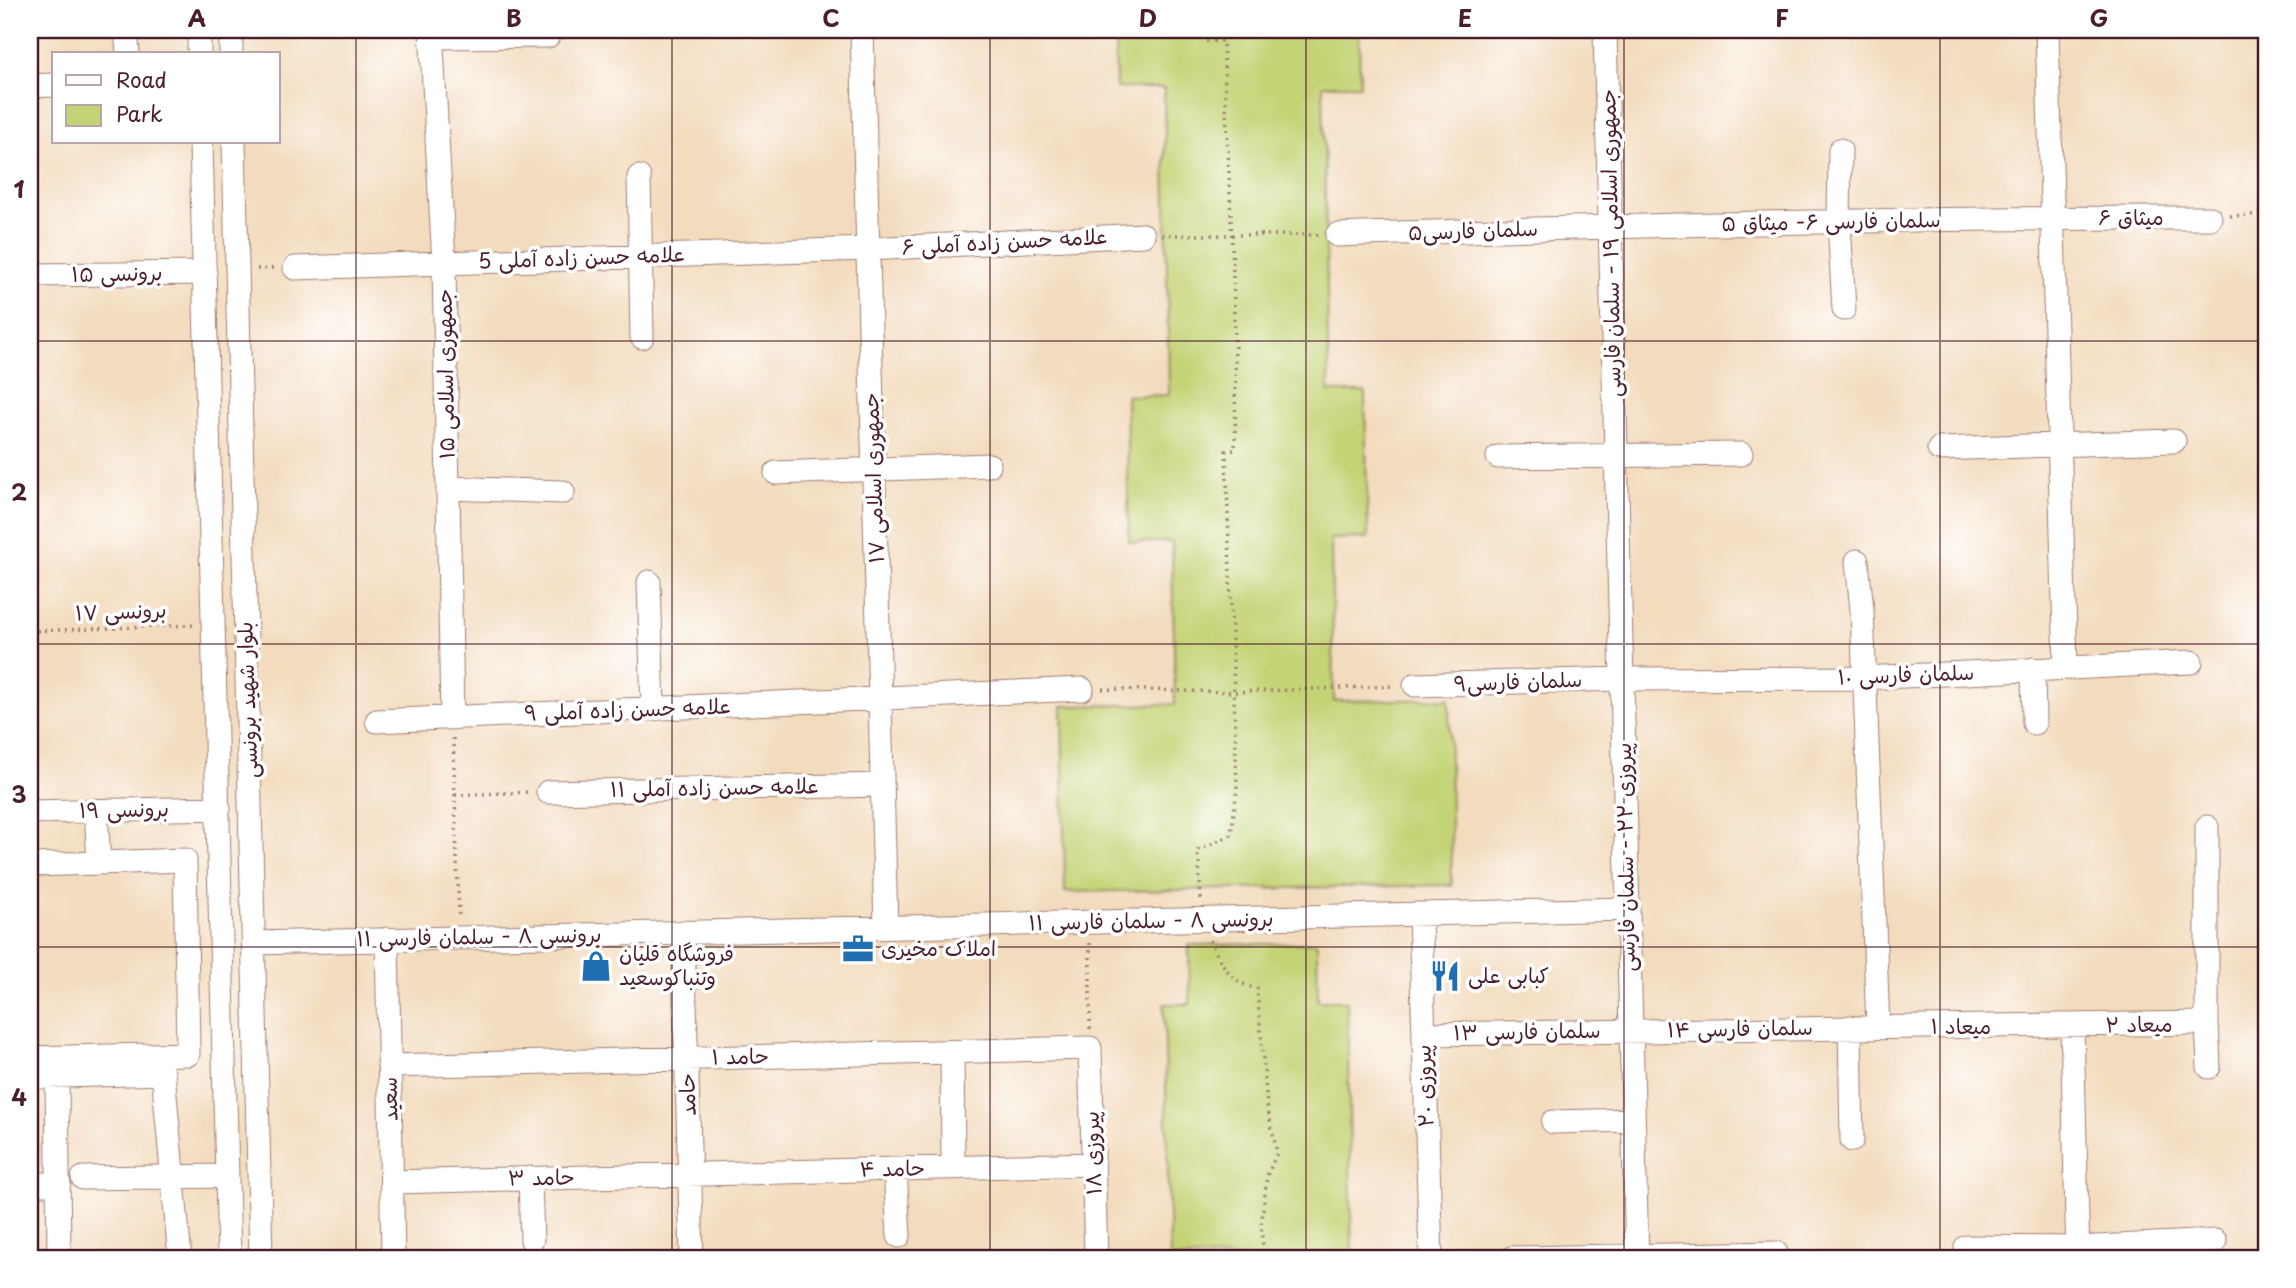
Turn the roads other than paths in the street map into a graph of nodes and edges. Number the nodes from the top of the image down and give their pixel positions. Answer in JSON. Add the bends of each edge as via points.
{"nodes":[{"id":1,"x":126,"y":30,"type":"edge"},
{"id":2,"x":198,"y":30,"type":"edge"},
{"id":3,"x":231,"y":30,"type":"edge"},
{"id":4,"x":862,"y":30,"type":"edge"},
{"id":5,"x":1605,"y":30,"type":"edge"},
{"id":6,"x":2047,"y":30,"type":"edge"},
{"id":7,"x":432,"y":33,"type":"edge"},
{"id":8,"x":548,"y":36,"type":"dead end"},
{"id":9,"x":128,"y":52,"type":"edge"},
{"id":10,"x":199,"y":52,"type":"edge"},
{"id":11,"x":231,"y":52,"type":"edge"},
{"id":12,"x":52,"y":85,"type":"edge"},
{"id":13,"x":30,"y":86,"type":"edge"},
{"id":14,"x":201,"y":144,"type":"edge"},
{"id":15,"x":234,"y":144,"type":"edge"},
{"id":16,"x":1840,"y":150,"type":"dead end"},
{"id":17,"x":639,"y":177,"type":"dead end"},
{"id":18,"x":2052,"y":217,"type":"junction"},
{"id":19,"x":2210,"y":218,"type":"road end"},
{"id":20,"x":1839,"y":222,"type":"junction"},
{"id":21,"x":1610,"y":227,"type":"junction"},
{"id":22,"x":1143,"y":235,"type":"road end"},
{"id":23,"x":1337,"y":235,"type":"road end"},
{"id":24,"x":868,"y":249,"type":"junction"},
{"id":25,"x":639,"y":256,"type":"junction"},
{"id":26,"x":444,"y":263,"type":"junction"},
{"id":27,"x":295,"y":268,"type":"road end"},
{"id":28,"x":205,"y":273,"type":"junction"},
{"id":29,"x":30,"y":275,"type":"edge"},
{"id":30,"x":1844,"y":309,"type":"dead end"},
{"id":31,"x":642,"y":337,"type":"dead end"},
{"id":32,"x":2174,"y":441,"type":"dead end"},
{"id":33,"x":2059,"y":445,"type":"junction"},
{"id":34,"x":1939,"y":449,"type":"dead end"},
{"id":35,"x":1741,"y":454,"type":"dead end"},
{"id":36,"x":1616,"y":455,"type":"junction"},
{"id":37,"x":1497,"y":457,"type":"dead end"},
{"id":38,"x":989,"y":465,"type":"dead end"},
{"id":39,"x":874,"y":471,"type":"junction"},
{"id":40,"x":776,"y":473,"type":"dead end"},
{"id":41,"x":448,"y":488,"type":"junction"},
{"id":42,"x":563,"y":492,"type":"dead end"},
{"id":43,"x":1857,"y":561,"type":"dead end"},
{"id":44,"x":649,"y":582,"type":"dead end"},
{"id":45,"x":2190,"y":662,"type":"dead end"},
{"id":46,"x":2066,"y":668,"type":"junction"},
{"id":47,"x":2033,"y":670,"type":"junction"},
{"id":48,"x":1863,"y":678,"type":"junction"},
{"id":49,"x":1622,"y":679,"type":"junction"},
{"id":50,"x":1415,"y":685,"type":"road end"},
{"id":51,"x":1082,"y":689,"type":"road end"},
{"id":52,"x":880,"y":699,"type":"junction"},
{"id":53,"x":653,"y":709,"type":"junction"},
{"id":54,"x":453,"y":718,"type":"junction"},
{"id":55,"x":377,"y":721,"type":"dead end"},
{"id":56,"x":2034,"y":723,"type":"dead end"},
{"id":57,"x":882,"y":785,"type":"junction"},
{"id":58,"x":548,"y":792,"type":"road end"},
{"id":59,"x":219,"y":808,"type":"junction"},
{"id":60,"x":96,"y":811,"type":"junction"},
{"id":61,"x":30,"y":813,"type":"edge"},
{"id":62,"x":2207,"y":827,"type":"dead end"},
{"id":63,"x":99,"y":863,"type":"junction"},
{"id":64,"x":30,"y":865,"type":"edge"},
{"id":65,"x":1628,"y":909,"type":"junction"},
{"id":66,"x":1420,"y":914,"type":"junction"},
{"id":67,"x":886,"y":927,"type":"junction"},
{"id":68,"x":683,"y":932,"type":"junction"},
{"id":69,"x":387,"y":939,"type":"junction"},
{"id":70,"x":255,"y":943,"type":"junction"},
{"id":71,"x":2207,"y":1023,"type":"junction"},
{"id":72,"x":2072,"y":1026,"type":"junction"},
{"id":73,"x":1850,"y":1027,"type":"junction"},
{"id":74,"x":1878,"y":1027,"type":"junction"},
{"id":75,"x":1631,"y":1031,"type":"junction"},
{"id":76,"x":1424,"y":1034,"type":"junction"},
{"id":77,"x":1090,"y":1048,"type":"joint"},
{"id":78,"x":952,"y":1052,"type":"junction"},
{"id":79,"x":30,"y":1058,"type":"edge"},
{"id":80,"x":687,"y":1058,"type":"junction"},
{"id":81,"x":389,"y":1066,"type":"junction"},
{"id":82,"x":2209,"y":1067,"type":"dead end"},
{"id":83,"x":30,"y":1077,"type":"edge"},
{"id":84,"x":57,"y":1077,"type":"junction"},
{"id":85,"x":1633,"y":1120,"type":"junction"},
{"id":86,"x":1553,"y":1122,"type":"dead end"},
{"id":87,"x":1852,"y":1140,"type":"dead end"},
{"id":88,"x":1093,"y":1164,"type":"junction"},
{"id":89,"x":953,"y":1167,"type":"junction"},
{"id":90,"x":895,"y":1169,"type":"junction"},
{"id":91,"x":690,"y":1174,"type":"junction"},
{"id":92,"x":227,"y":1176,"type":"junction"},
{"id":93,"x":172,"y":1177,"type":"junction"},
{"id":94,"x":83,"y":1178,"type":"dead end"},
{"id":95,"x":530,"y":1178,"type":"junction"},
{"id":96,"x":391,"y":1182,"type":"junction"},
{"id":97,"x":30,"y":1184,"type":"edge"},
{"id":98,"x":59,"y":1184,"type":"junction"},
{"id":99,"x":899,"y":1236,"type":"dead end"},
{"id":100,"x":532,"y":1240,"type":"dead end"},
{"id":101,"x":2215,"y":1241,"type":"dead end"},
{"id":102,"x":1966,"y":1247,"type":"dead end"},
{"id":103,"x":1776,"y":1253,"type":"dead end"},
{"id":104,"x":2077,"y":1253,"type":"edge"},
{"id":105,"x":1637,"y":1257,"type":"edge"},
{"id":106,"x":59,"y":1258,"type":"edge"},
{"id":107,"x":180,"y":1258,"type":"edge"},
{"id":108,"x":229,"y":1258,"type":"edge"},
{"id":109,"x":261,"y":1258,"type":"edge"},
{"id":110,"x":393,"y":1258,"type":"edge"},
{"id":111,"x":692,"y":1258,"type":"edge"},
{"id":112,"x":1096,"y":1258,"type":"edge"},
{"id":113,"x":1431,"y":1258,"type":"edge"},
{"id":114,"x":1512,"y":1258,"type":"edge"}],
"edges":[{"from":1,"to":9,"type":"street"},
{"from":2,"to":10,"type":"street"},
{"from":3,"to":11,"type":"street"},
{"from":4,"to":24,"type":"street","name":"جمهوری اسلامی ۱۷"},
{"from":5,"to":21,"type":"street","name":"جمهوری اسلامی ۱۹ - سلمان فارسی"},
{"from":6,"to":18,"type":"street"},
{"from":7,"to":8,"type":"street"},
{"from":7,"to":26,"type":"street","name":"جمهوری اسلامی ۱۵"},
{"from":12,"to":13,"type":"street"},
{"from":14,"to":28,"type":"street","name":"بلوار شهید برونسی"},
{"from":15,"to":70,"type":"street","name":"بلوار شهید برونسی"},
{"from":16,"to":20,"type":"street"},
{"from":17,"to":25,"type":"street"},
{"from":18,"to":19,"type":"street","name":"میثاق ۶"},
{"from":18,"to":20,"type":"street","name":"سلمان فارسی ۶- میثاق ۵"},
{"from":18,"to":33,"type":"street"},
{"from":20,"to":21,"type":"street","name":"سلمان فارسی ۶- میثاق ۵"},
{"from":20,"to":30,"type":"street"},
{"from":21,"to":23,"type":"street","name":"سلمان فارسی۵"},
{"from":21,"to":36,"type":"street","name":"جمهوری اسلامی ۱۹ - سلمان فارسی"},
{"from":22,"to":24,"type":"street","name":"علامه حسن زاده آملی ۶"},
{"from":24,"to":25,"type":"street","name":"علامه حسن زاده آملی 5"},
{"from":24,"to":39,"type":"street","name":"جمهوری اسلامی ۱۷"},
{"from":25,"to":26,"type":"street","name":"علامه حسن زاده آملی 5"},
{"from":25,"to":31,"type":"street"},
{"from":26,"to":27,"type":"street","name":"علامه حسن زاده آملی 5"},
{"from":26,"to":41,"type":"street","name":"جمهوری اسلامی ۱۵"},
{"from":28,"to":29,"type":"street","name":"برونسی ۱۵"},
{"from":28,"to":59,"type":"street","name":"بلوار شهید برونسی"},
{"from":32,"to":33,"type":"street"},
{"from":33,"to":34,"type":"street"},
{"from":33,"to":46,"type":"street"},
{"from":35,"to":36,"type":"street"},
{"from":36,"to":37,"type":"street"},
{"from":36,"to":49,"type":"street","name":"پیروزی ۲۲ - سلمان فارسی"},
{"from":38,"to":39,"type":"street"},
{"from":39,"to":40,"type":"street"},
{"from":39,"to":52,"type":"street","name":"جمهوری اسلامی ۱۷"},
{"from":41,"to":42,"type":"street"},
{"from":41,"to":54,"type":"street","name":"جمهوری اسلامی ۱۵"},
{"from":43,"to":48,"type":"street"},
{"from":44,"to":53,"type":"street"},
{"from":45,"to":46,"type":"street","name":"سلمان فارسی ۱۰"},
{"from":46,"to":47,"type":"street","name":"سلمان فارسی ۱۰"},
{"from":47,"to":48,"type":"street","name":"سلمان فارسی ۱۰"},
{"from":47,"to":56,"type":"street"},
{"from":48,"to":49,"type":"street","name":"سلمان فارسی ۱۰"},
{"from":48,"to":74,"type":"street"},
{"from":49,"to":50,"type":"street","name":"سلمان فارسی۹"},
{"from":49,"to":65,"type":"street","name":"پیروزی ۲۲ - سلمان فارسی"},
{"from":51,"to":52,"type":"street","name":"علامه حسن زاده آملی ۹"},
{"from":52,"to":53,"type":"street","name":"علامه حسن زاده آملی ۹"},
{"from":52,"to":57,"type":"street","name":"جمهوری اسلامی ۱۷"},
{"from":53,"to":54,"type":"street","name":"علامه حسن زاده آملی ۹"},
{"from":54,"to":55,"type":"street","name":"علامه حسن زاده آملی ۹"},
{"from":57,"to":58,"type":"street","name":"علامه حسن زاده آملی ۱۱"},
{"from":57,"to":67,"type":"street","name":"جمهوری اسلامی ۱۷"},
{"from":59,"to":60,"type":"street","name":"برونسی ۱۹"},
{"from":59,"to":92,"type":"street","name":"بلوار شهید برونسی"},
{"from":60,"to":61,"type":"street","name":"برونسی ۱۹"},
{"from":60,"to":63,"type":"street"},
{"from":62,"to":71,"type":"street"},
{"from":63,"to":64,"type":"street"},
{"from":63,"to":79,"type":"street","via":[[185,860],[188,1054]]},
{"from":65,"to":66,"type":"street","name":"برونسی ۸ - سلمان فارسی ۱۱"},
{"from":65,"to":75,"type":"street","name":"پیروزی ۲۲ - سلمان فارسی"},
{"from":66,"to":67,"type":"street","name":"برونسی ۸ - سلمان فارسی ۱۱"},
{"from":66,"to":76,"type":"street","name":"پیروزی ۲۰"},
{"from":67,"to":68,"type":"street","name":"برونسی ۸ - سلمان فارسی ۱۱"},
{"from":68,"to":69,"type":"street","name":"برونسی ۸ - سلمان فارسی ۱۱"},
{"from":68,"to":80,"type":"street","name":"حامد"},
{"from":69,"to":70,"type":"street","name":"برونسی ۸ - سلمان فارسی ۱۱"},
{"from":69,"to":81,"type":"street","name":"سعید"},
{"from":70,"to":109,"type":"street","name":"بلوار شهید برونسی"},
{"from":71,"to":72,"type":"street","name":"میعاد ۲"},
{"from":71,"to":82,"type":"street"},
{"from":72,"to":74,"type":"street","name":"میعاد ۱"},
{"from":72,"to":104,"type":"street"},
{"from":73,"to":74,"type":"street","name":"میعاد ۱"},
{"from":73,"to":75,"type":"street","name":"سلمان فارسی ۱۴"},
{"from":73,"to":87,"type":"street"},
{"from":75,"to":76,"type":"street","name":"سلمان فارسی ۱۳"},
{"from":75,"to":85,"type":"street","name":"پیروزی ۲۲ - سلمان فارسی"},
{"from":76,"to":113,"type":"street","name":"پیروزی ۲۰"},
{"from":77,"to":78,"type":"street","name":"حامد ۱"},
{"from":77,"to":88,"type":"street","name":"پیروزی ۱۸"},
{"from":78,"to":80,"type":"street","name":"حامد ۱"},
{"from":78,"to":89,"type":"street"},
{"from":80,"to":81,"type":"street","name":"حامد ۱"},
{"from":80,"to":91,"type":"street","name":"حامد"},
{"from":81,"to":96,"type":"street","name":"سعید"},
{"from":83,"to":84,"type":"street"},
{"from":84,"to":93,"type":"street","via":[[163,1073]]},
{"from":84,"to":98,"type":"street"},
{"from":85,"to":86,"type":"street"},
{"from":85,"to":105,"type":"street","name":"پیروزی ۲۲ - سلمان فارسی"},
{"from":88,"to":89,"type":"street","name":"حامد ۴"},
{"from":88,"to":112,"type":"street","name":"پیروزی ۱۸"},
{"from":89,"to":90,"type":"street","name":"حامد ۴"},
{"from":90,"to":91,"type":"street","name":"حامد ۴"},
{"from":90,"to":99,"type":"street"},
{"from":91,"to":95,"type":"street","name":"حامد ۳"},
{"from":91,"to":111,"type":"street","name":"حامد"},
{"from":92,"to":93,"type":"street"},
{"from":92,"to":108,"type":"street","name":"بلوار شهید برونسی"},
{"from":93,"to":94,"type":"street"},
{"from":93,"to":107,"type":"street"},
{"from":95,"to":96,"type":"street","name":"حامد ۳"},
{"from":95,"to":100,"type":"street"},
{"from":96,"to":110,"type":"street","name":"سعید"},
{"from":97,"to":98,"type":"street"},
{"from":98,"to":106,"type":"street"},
{"from":101,"to":104,"type":"street"},
{"from":102,"to":104,"type":"street"},
{"from":103,"to":105,"type":"street"},
{"from":105,"to":114,"type":"street"}]}
